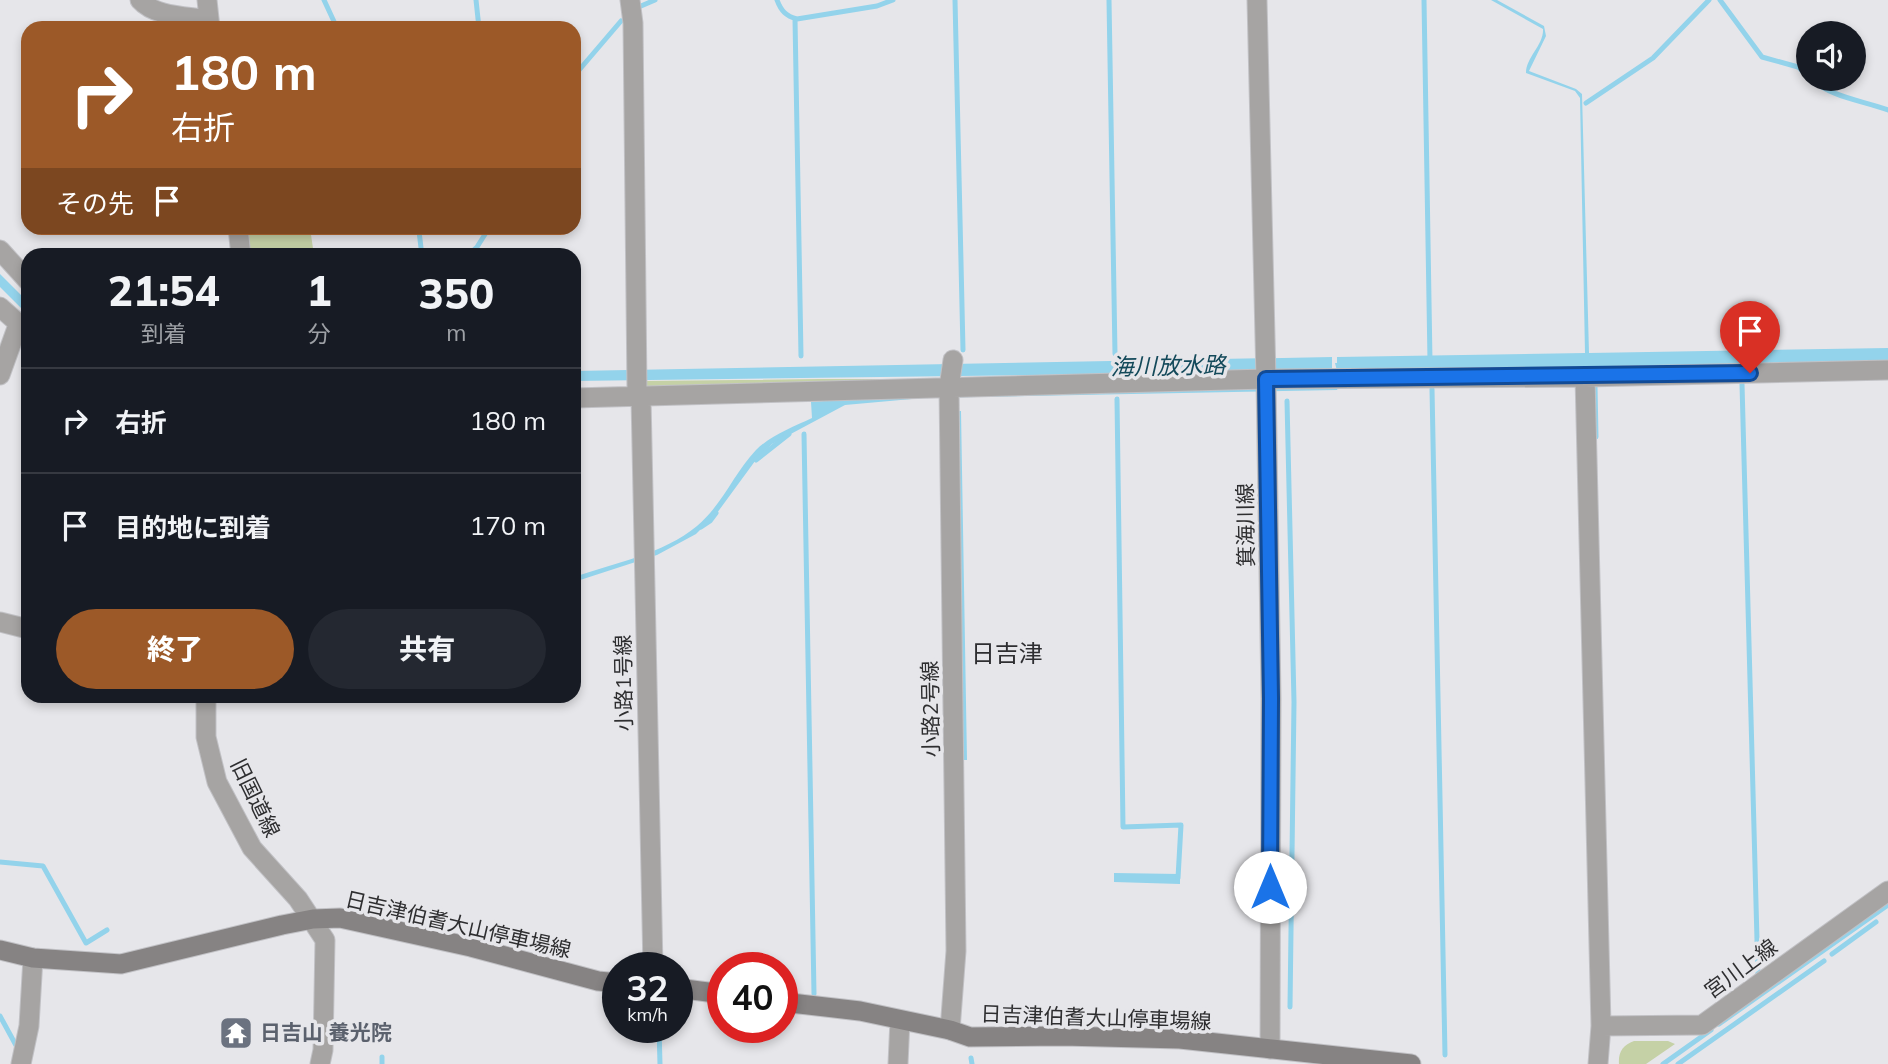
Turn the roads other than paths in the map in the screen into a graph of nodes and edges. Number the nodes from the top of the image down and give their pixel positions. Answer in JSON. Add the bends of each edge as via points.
{"nodes":[{"id":1,"x":140,"y":0,"type":"edge"},
{"id":2,"x":630,"y":0,"type":"edge"},
{"id":3,"x":1256,"y":0,"type":"edge"},
{"id":4,"x":209,"y":16,"type":"edge"},
{"id":5,"x":0,"y":250,"type":"edge"},
{"id":6,"x":21,"y":273,"type":"edge"},
{"id":7,"x":0,"y":307,"type":"edge"},
{"id":8,"x":21,"y":326,"type":"edge"},
{"id":9,"x":21,"y":332,"type":"edge"},
{"id":10,"x":953,"y":360,"type":"dead end"},
{"id":11,"x":1888,"y":370,"type":"edge"},
{"id":12,"x":0,"y":375,"type":"edge"},
{"id":13,"x":1585,"y":377,"type":"junction"},
{"id":14,"x":1266,"y":379,"type":"junction"},
{"id":15,"x":950,"y":384,"type":"junction"},
{"id":16,"x":639,"y":394,"type":"junction"},
{"id":17,"x":581,"y":398,"type":"edge"},
{"id":18,"x":0,"y":622,"type":"edge"},
{"id":19,"x":21,"y":627,"type":"edge"},
{"id":20,"x":206,"y":703,"type":"edge"},
{"id":21,"x":1888,"y":891,"type":"edge"},
{"id":22,"x":313,"y":919,"type":"junction"},
{"id":23,"x":0,"y":950,"type":"edge"},
{"id":24,"x":653,"y":952,"type":"edge"},
{"id":25,"x":33,"y":958,"type":"junction"},
{"id":26,"x":602,"y":981,"type":"edge"},
{"id":27,"x":798,"y":1004,"type":"edge"},
{"id":28,"x":900,"y":1020,"type":"junction"},
{"id":29,"x":1601,"y":1027,"type":"junction"},
{"id":30,"x":950,"y":1030,"type":"junction"},
{"id":31,"x":1278,"y":1055,"type":"edge"},
{"id":32,"x":21,"y":1064,"type":"edge"},
{"id":33,"x":320,"y":1064,"type":"edge"},
{"id":34,"x":898,"y":1064,"type":"edge"},
{"id":35,"x":1411,"y":1064,"type":"edge"},
{"id":36,"x":1598,"y":1064,"type":"edge"}],
"edges":[{"from":1,"to":4,"type":"street","via":[[164,13]]},
{"from":2,"to":16,"type":"street","name":"小路1号線"},
{"from":3,"to":14,"type":"street","name":"箕海川線"},
{"from":5,"to":6,"type":"street"},
{"from":7,"to":8,"type":"street"},
{"from":9,"to":12,"type":"street"},
{"from":10,"to":15,"type":"street","name":"小路2号線"},
{"from":11,"to":13,"type":"street"},
{"from":13,"to":14,"type":"street"},
{"from":13,"to":29,"type":"street"},
{"from":14,"to":15,"type":"street"},
{"from":14,"to":31,"type":"street","name":"箕海川線"},
{"from":15,"to":16,"type":"street"},
{"from":15,"to":30,"type":"street","name":"小路2号線","via":[[956,951]]},
{"from":16,"to":17,"type":"street"},
{"from":16,"to":24,"type":"street","name":"小路1号線"},
{"from":18,"to":19,"type":"street"},
{"from":20,"to":22,"type":"street","name":"旧国道線","via":[[206,737],[218,782],[252,848]]},
{"from":21,"to":29,"type":"street","name":"宮川上線","via":[[1702,1025]]},
{"from":22,"to":25,"type":"main road","name":"日吉津伯耆大山停車場線","via":[[121,964]]},
{"from":22,"to":26,"type":"main road","name":"日吉津伯耆大山停車場線","via":[[340,918]]},
{"from":22,"to":33,"type":"street","name":"旧国道線","via":[[325,940]]},
{"from":23,"to":25,"type":"main road","name":"日吉津伯耆大山停車場線"},
{"from":25,"to":32,"type":"street","via":[[29,1026]]},
{"from":27,"to":28,"type":"main road","name":"日吉津伯耆大山停車場線"},
{"from":28,"to":30,"type":"main road","name":"日吉津伯耆大山停車場線"},
{"from":28,"to":34,"type":"street"},
{"from":29,"to":36,"type":"street"},
{"from":30,"to":31,"type":"main road","name":"日吉津伯耆大山停車場線","via":[[970,1037],[1180,1039]]},
{"from":31,"to":35,"type":"main road","name":"日吉津伯耆大山停車場線"}]}
